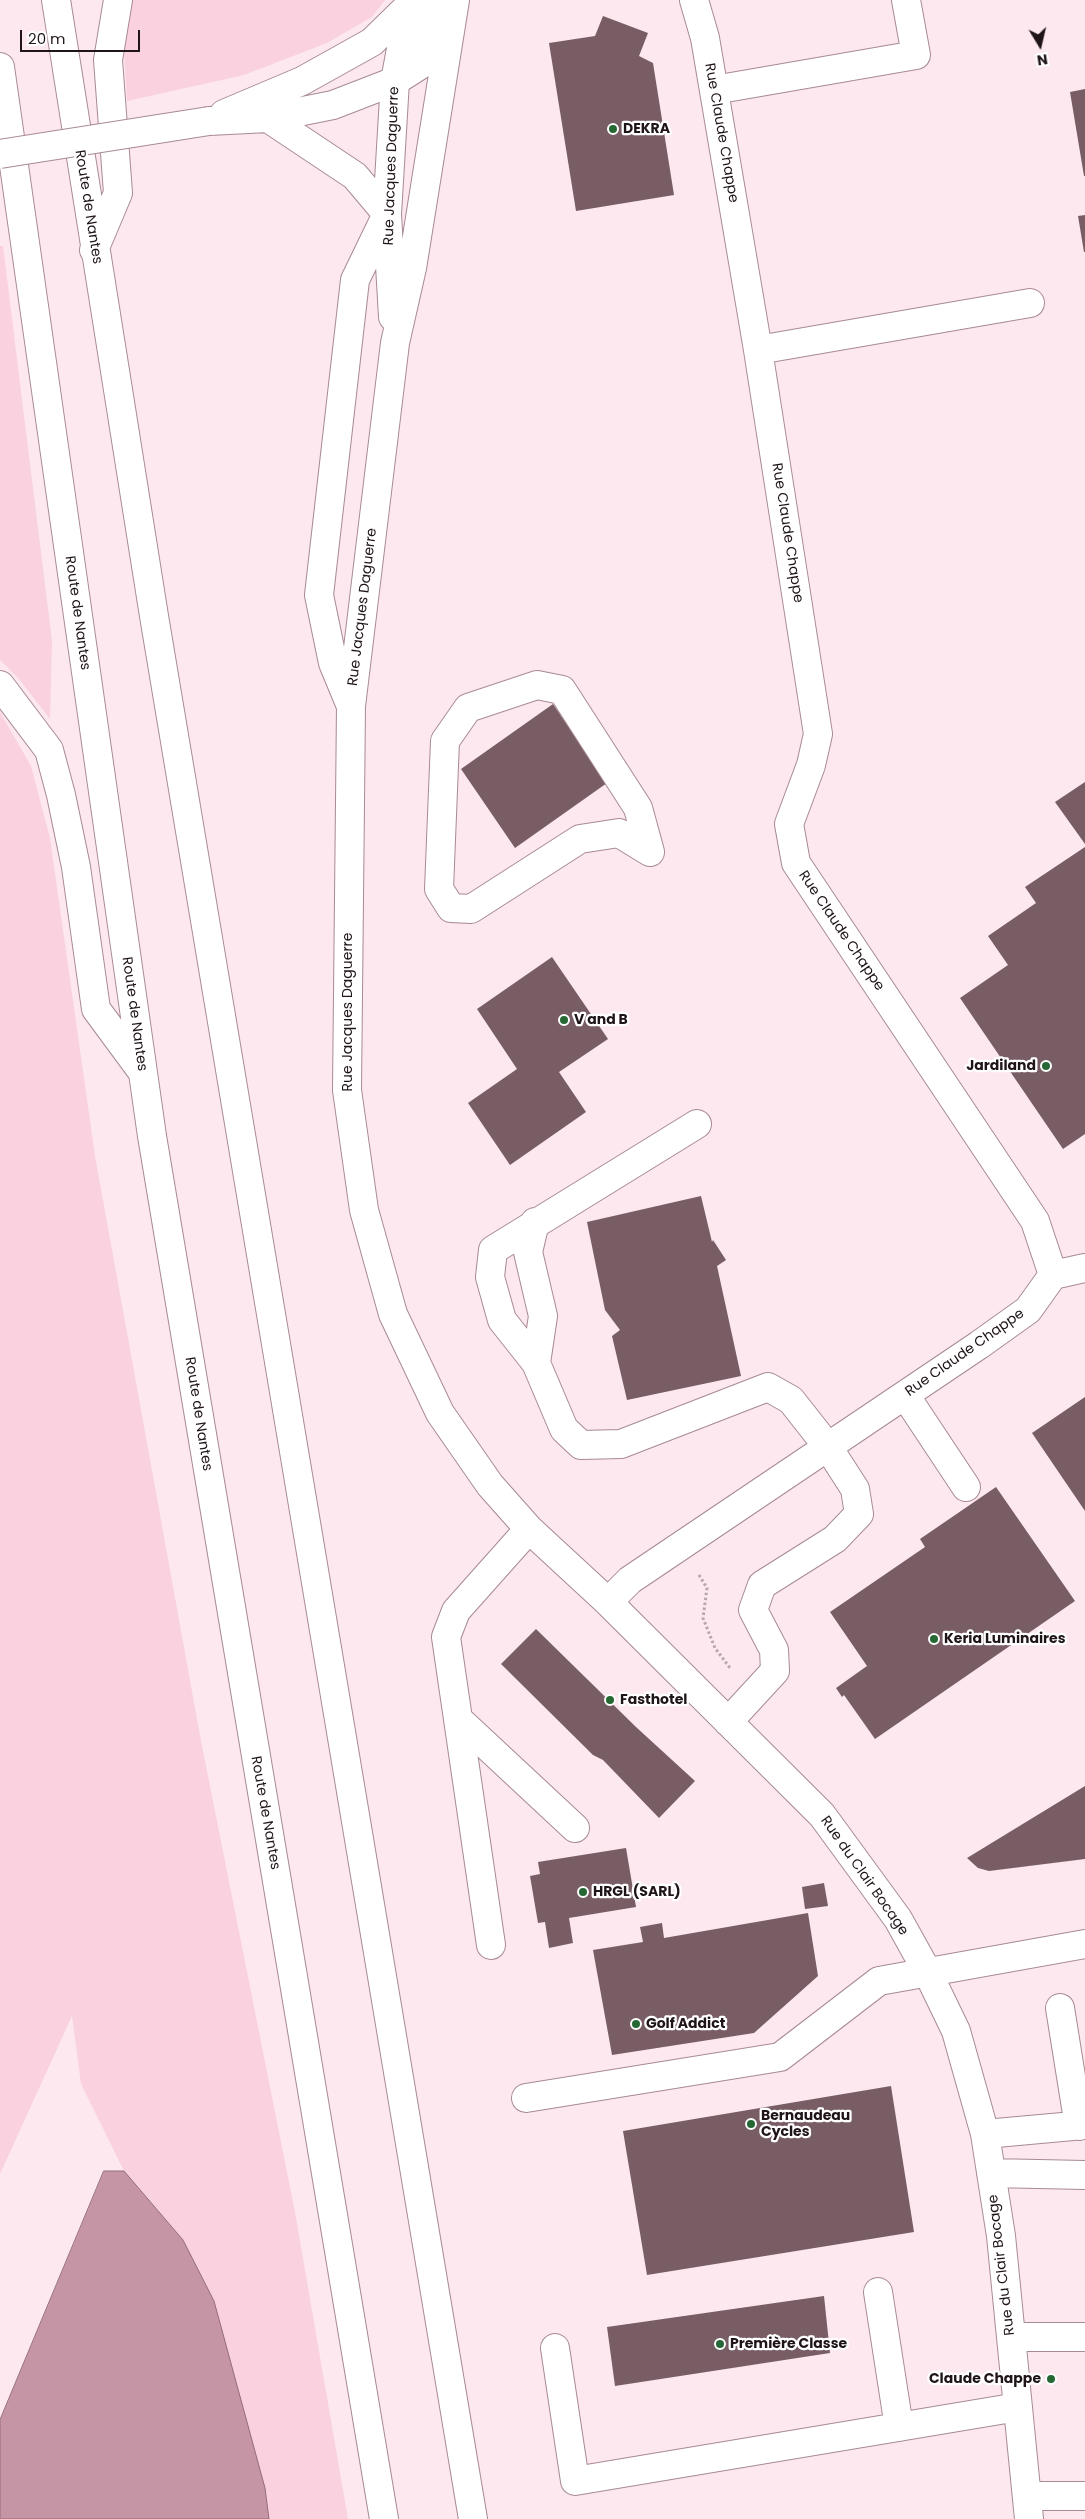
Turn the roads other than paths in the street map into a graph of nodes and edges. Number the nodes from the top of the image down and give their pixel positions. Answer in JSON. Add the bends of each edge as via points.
{"nodes":[{"id":1,"x":56,"y":0,"type":"edge"},
{"id":2,"x":118,"y":0,"type":"edge"},
{"id":3,"x":415,"y":0,"type":"edge"},
{"id":4,"x":429,"y":0,"type":"edge"},
{"id":5,"x":456,"y":0,"type":"edge"},
{"id":6,"x":694,"y":0,"type":"edge"},
{"id":7,"x":906,"y":0,"type":"edge"},
{"id":8,"x":448,"y":36,"type":"junction"},
{"id":9,"x":0,"y":67,"type":"edge"},
{"id":10,"x":395,"y":81,"type":"junction"},
{"id":11,"x":714,"y":90,"type":"junction"},
{"id":12,"x":268,"y":118,"type":"junction"},
{"id":13,"x":209,"y":121,"type":"junction"},
{"id":14,"x":0,"y":154,"type":"edge"},
{"id":15,"x":387,"y":214,"type":"junction"},
{"id":16,"x":94,"y":250,"type":"junction"},
{"id":17,"x":1030,"y":303,"type":"dead end"},
{"id":18,"x":394,"y":343,"type":"junction"},
{"id":19,"x":758,"y":350,"type":"junction"},
{"id":20,"x":0,"y":685,"type":"edge"},
{"id":21,"x":351,"y":706,"type":"junction"},
{"id":22,"x":650,"y":852,"type":"joint"},
{"id":23,"x":143,"y":1074,"type":"junction"},
{"id":24,"x":697,"y":1124,"type":"dead end"},
{"id":25,"x":535,"y":1222,"type":"junction"},
{"id":26,"x":1085,"y":1268,"type":"edge"},
{"id":27,"x":1053,"y":1276,"type":"junction"},
{"id":28,"x":536,"y":1363,"type":"junction"},
{"id":29,"x":905,"y":1395,"type":"junction"},
{"id":30,"x":828,"y":1447,"type":"junction"},
{"id":31,"x":966,"y":1487,"type":"dead end"},
{"id":32,"x":529,"y":1529,"type":"junction"},
{"id":33,"x":608,"y":1602,"type":"junction"},
{"id":34,"x":458,"y":1719,"type":"junction"},
{"id":35,"x":728,"y":1722,"type":"junction"},
{"id":36,"x":575,"y":1828,"type":"dead end"},
{"id":37,"x":1085,"y":1944,"type":"edge"},
{"id":38,"x":491,"y":1945,"type":"dead end"},
{"id":39,"x":928,"y":1972,"type":"junction"},
{"id":40,"x":1060,"y":2008,"type":"dead end"},
{"id":41,"x":526,"y":2098,"type":"dead end"},
{"id":42,"x":1082,"y":2125,"type":"edge"},
{"id":43,"x":985,"y":2134,"type":"junction"},
{"id":44,"x":991,"y":2174,"type":"junction"},
{"id":45,"x":1085,"y":2175,"type":"edge"},
{"id":46,"x":878,"y":2292,"type":"dead end"},
{"id":47,"x":1011,"y":2337,"type":"junction"},
{"id":48,"x":1085,"y":2337,"type":"edge"},
{"id":49,"x":555,"y":2348,"type":"dead end"},
{"id":50,"x":1018,"y":2407,"type":"junction"},
{"id":51,"x":899,"y":2427,"type":"junction"},
{"id":52,"x":1085,"y":2496,"type":"edge"},
{"id":53,"x":1028,"y":2507,"type":"edge"},
{"id":54,"x":384,"y":2519,"type":"edge"},
{"id":55,"x":473,"y":2519,"type":"edge"}],
"edges":[{"from":1,"to":16,"type":"main road","name":"Route de Nantes"},
{"from":2,"to":16,"type":"main road","via":[[108,60],[118,193]]},
{"from":3,"to":13,"type":"main road","via":[[372,42],[302,80]]},
{"from":4,"to":10,"type":"main road","name":"Rue Jacques Daguerre","via":[[426,22],[401,49]]},
{"from":5,"to":8,"type":"main road","name":"Rue Jacques Daguerre"},
{"from":6,"to":11,"type":"main road","name":"Rue Claude Chappe"},
{"from":7,"to":11,"type":"main road","via":[[916,55]]},
{"from":8,"to":10,"type":"main road","via":[[428,60]]},
{"from":8,"to":18,"type":"main road","name":"Rue Jacques Daguerre","via":[[412,268]]},
{"from":9,"to":23,"type":"main road","name":"Route de Nantes"},
{"from":10,"to":12,"type":"main road","via":[[334,105]]},
{"from":10,"to":15,"type":"main road","name":"Rue Jacques Daguerre"},
{"from":11,"to":19,"type":"main road","name":"Rue Claude Chappe"},
{"from":12,"to":13,"type":"main road"},
{"from":12,"to":15,"type":"main road","via":[[355,176]]},
{"from":13,"to":14,"type":"main road","bridge":true},
{"from":15,"to":18,"type":"main road","name":"Rue Jacques Daguerre"},
{"from":15,"to":21,"type":"main road","via":[[355,280],[319,595],[333,663]]},
{"from":16,"to":55,"type":"main road","name":"Route de Nantes"},
{"from":17,"to":19,"type":"main road"},
{"from":18,"to":21,"type":"main road","name":"Rue Jacques Daguerre"},
{"from":19,"to":27,"type":"main road","name":"Rue Claude Chappe","via":[[818,734],[811,765],[789,824],[796,863],[1034,1221]]},
{"from":20,"to":23,"type":"main road","via":[[49,750],[76,868],[96,1009]]},
{"from":21,"to":32,"type":"main road","name":"Rue Jacques Daguerre","via":[[347,1090],[364,1210],[394,1314],[440,1413],[490,1485]]},
{"from":22,"to":22,"type":"main road","via":[[638,808],[562,690],[537,685],[468,708],[445,740],[439,889],[451,908],[471,909],[580,839],[619,833]]},
{"from":23,"to":54,"type":"main road","name":"Route de Nantes"},
{"from":24,"to":25,"type":"main road"},
{"from":25,"to":28,"type":"main road","via":[[528,1252],[543,1316]]},
{"from":25,"to":28,"type":"main road","via":[[493,1250],[490,1276],[502,1320]]},
{"from":26,"to":27,"type":"main road"},
{"from":27,"to":29,"type":"main road","name":"Rue Claude Chappe","via":[[1028,1310]]},
{"from":28,"to":30,"type":"main road","via":[[564,1429],[581,1445],[621,1444],[768,1387],[792,1400]]},
{"from":29,"to":30,"type":"main road","name":"Rue Claude Chappe"},
{"from":29,"to":31,"type":"main road"},
{"from":30,"to":33,"type":"main road","name":"Rue Claude Chappe","via":[[630,1580]]},
{"from":30,"to":35,"type":"main road","via":[[855,1489],[859,1514],[835,1539],[762,1585],[753,1610],[774,1650],[775,1671]]},
{"from":32,"to":33,"type":"main road","name":"Rue Jacques Daguerre"},
{"from":32,"to":34,"type":"main road","via":[[456,1611],[446,1637]]},
{"from":33,"to":35,"type":"main road","name":"Rue du Clair Bocage"},
{"from":34,"to":36,"type":"main road"},
{"from":34,"to":38,"type":"main road"},
{"from":35,"to":39,"type":"main road","name":"Rue du Clair Bocage","via":[[822,1815],[898,1919]]},
{"from":37,"to":39,"type":"main road"},
{"from":39,"to":41,"type":"main road","via":[[879,1981],[780,2057]]},
{"from":39,"to":43,"type":"main road","name":"Rue du Clair Bocage","via":[[956,2031]]},
{"from":40,"to":42,"type":"main road"},
{"from":42,"to":43,"type":"main road"},
{"from":43,"to":44,"type":"main road","name":"Rue du Clair Bocage"},
{"from":44,"to":45,"type":"main road"},
{"from":44,"to":47,"type":"main road","name":"Rue du Clair Bocage"},
{"from":46,"to":51,"type":"main road"},
{"from":47,"to":48,"type":"main road"},
{"from":47,"to":50,"type":"main road","name":"Rue du Clair Bocage"},
{"from":49,"to":51,"type":"main road","via":[[575,2481]]},
{"from":50,"to":51,"type":"main road"},
{"from":50,"to":53,"type":"main road","name":"Rue du Clair Bocage"},
{"from":52,"to":53,"type":"main road"}]}
